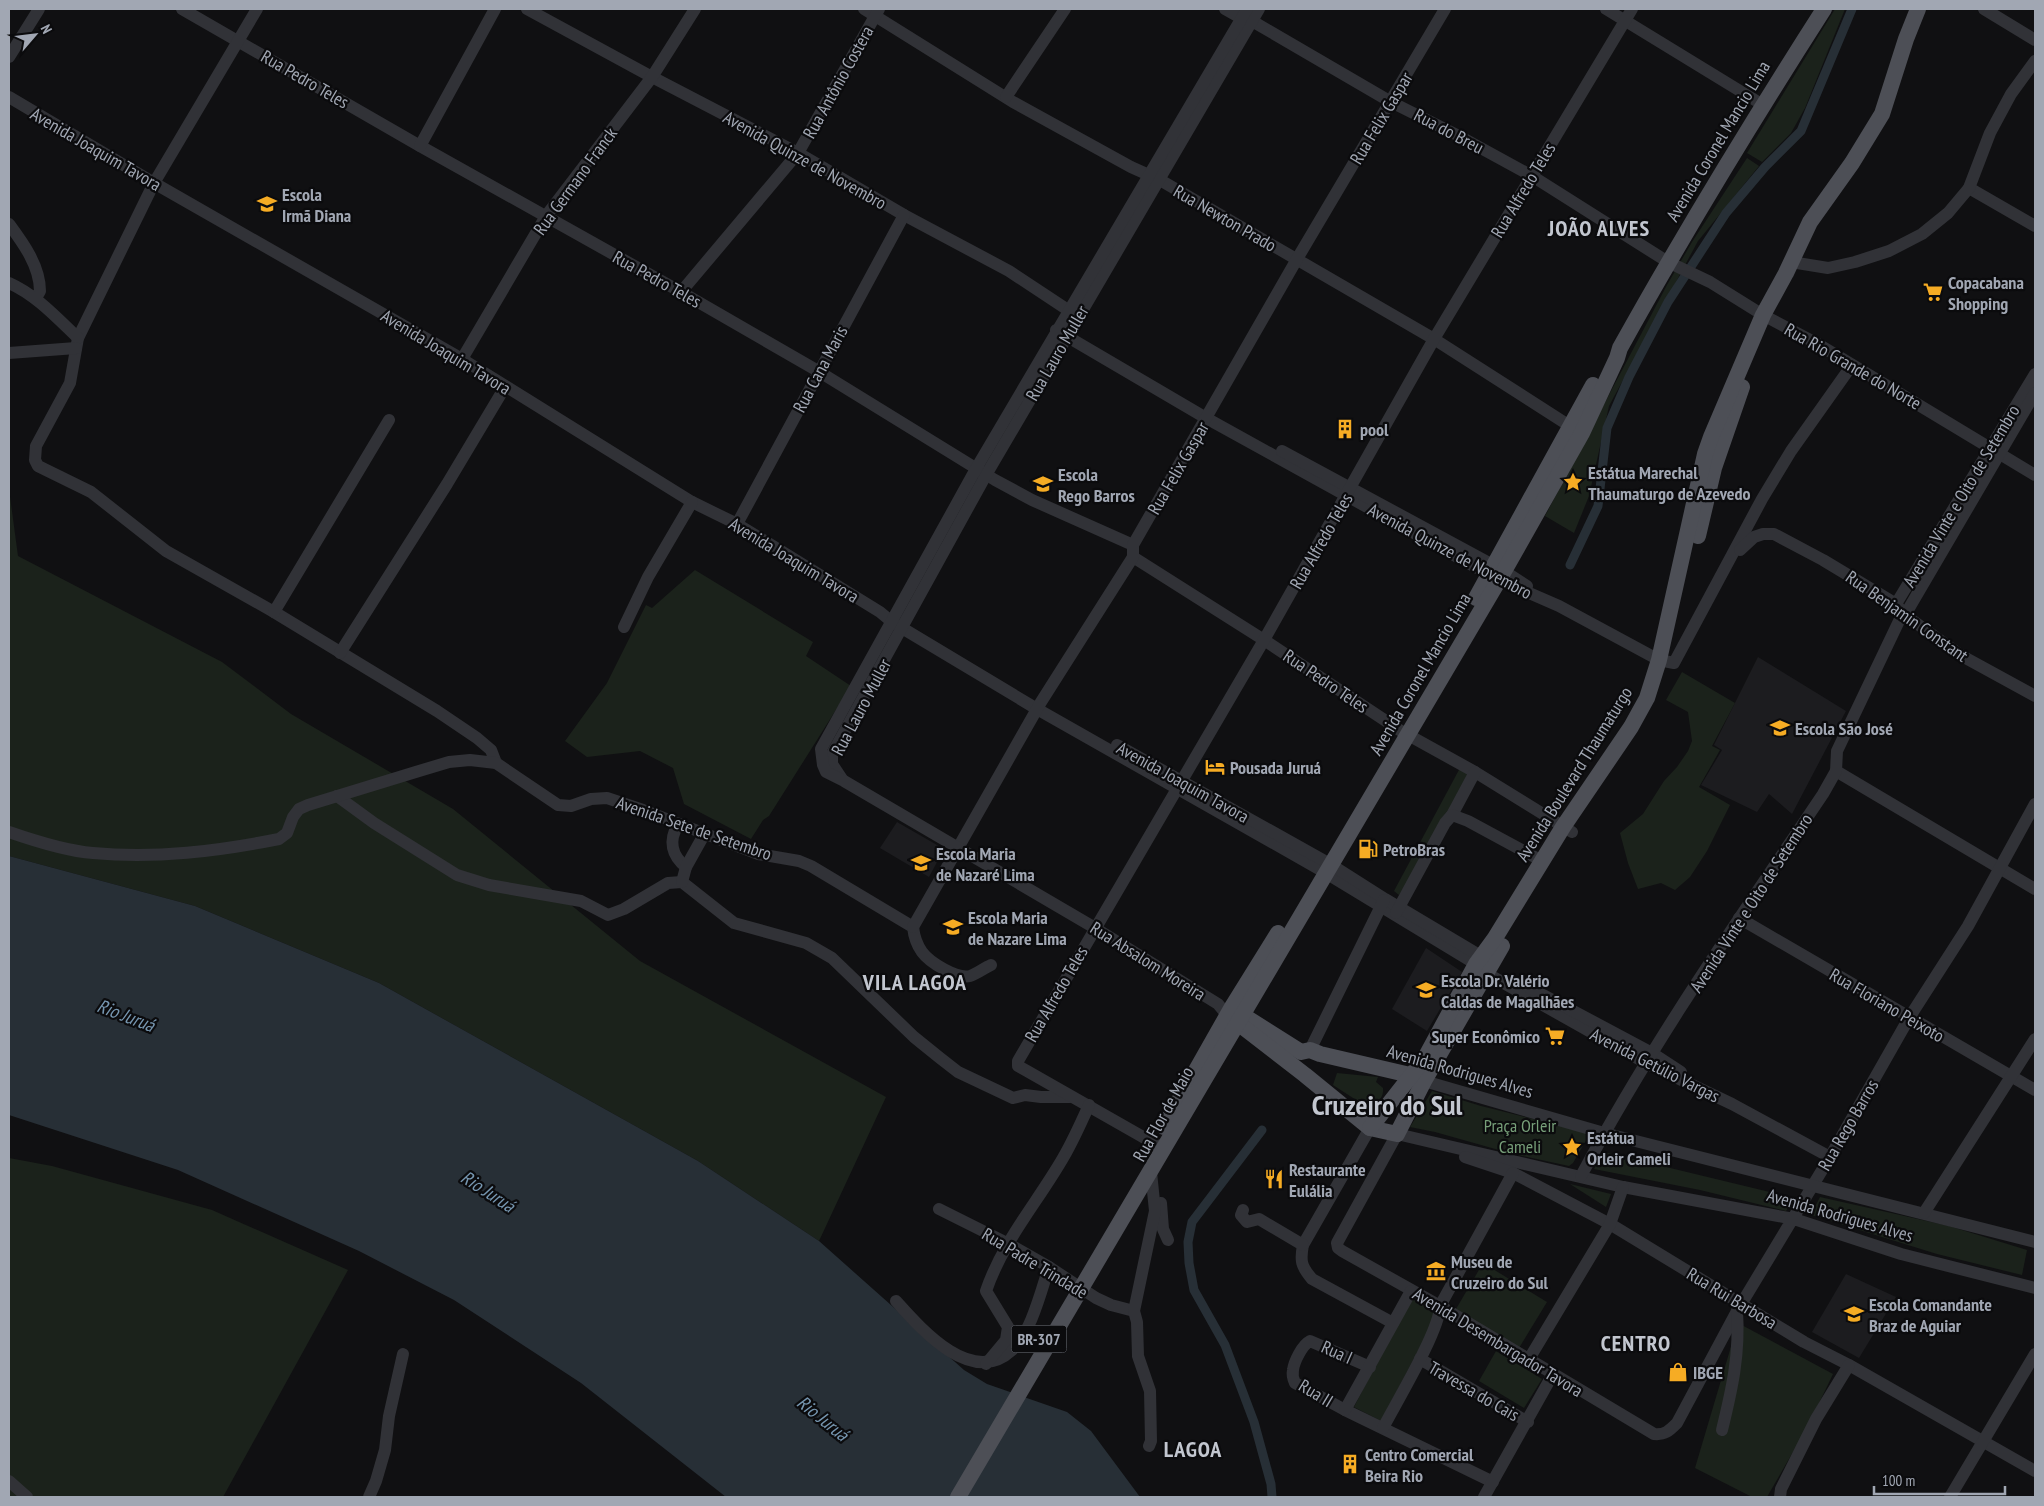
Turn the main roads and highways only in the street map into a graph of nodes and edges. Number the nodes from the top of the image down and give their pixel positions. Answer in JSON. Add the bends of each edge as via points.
{"nodes":[{"id":1,"x":1824,"y":9,"type":"edge"},
{"id":2,"x":1918,"y":9,"type":"edge"},
{"id":3,"x":1568,"y":830,"type":"junction"},
{"id":4,"x":1484,"y":964,"type":"junction"},
{"id":5,"x":1232,"y":1013,"type":"junction"},
{"id":6,"x":1310,"y":1052,"type":"junction"},
{"id":7,"x":1302,"y":1073,"type":"junction"},
{"id":8,"x":1417,"y":1078,"type":"junction"},
{"id":9,"x":1370,"y":1128,"type":"junction"},
{"id":10,"x":1144,"y":1178,"type":"junction"},
{"id":11,"x":945,"y":1497,"type":"edge"},
{"id":12,"x":958,"y":1497,"type":"edge"}],
"edges":[{"from":1,"to":5,"type":"main road","name":"Avenida Coronel Mancio Lima","via":[[1668,262],[1405,733]]},
{"from":2,"to":3,"type":"main road","name":"Avenida Boulevard Thaumaturgo","via":[[1882,114],[1810,222],[1711,437],[1705,454],[1695,525],[1667,662]]},
{"from":3,"to":4,"type":"main road","name":"Avenida Boulevard Thaumaturgo"},
{"from":3,"to":4,"type":"main road","name":"Avenida Boulevard Thaumaturgo","via":[[1542,861]]},
{"from":4,"to":8,"type":"main road","name":"Avenida Boulevard Thaumaturgo","via":[[1425,1058]]},
{"from":5,"to":6,"type":"main road","name":"Avenida Rodrigues Alves"},
{"from":5,"to":7,"type":"main road","name":"Avenida Rodrigues Alves"},
{"from":5,"to":10,"type":"main road","name":"Rua Flor de Maio","number":"BR-307"},
{"from":6,"to":7,"type":"main road","via":[[1295,1064]]},
{"from":6,"to":7,"type":"main road","via":[[1321,1062],[1318,1069]]},
{"from":6,"to":8,"type":"main road","name":"Avenida Rodrigues Alves"},
{"from":7,"to":9,"type":"main road","name":"Avenida Rodrigues Alves"},
{"from":8,"to":9,"type":"main road"},
{"from":8,"to":9,"type":"main road","name":"Avenida Rodrigues Alves","via":[[1397,1134]]},
{"from":10,"to":11,"type":"main road","number":"BR-307"},
{"from":10,"to":12,"type":"main road","number":"BR-307"}]}
